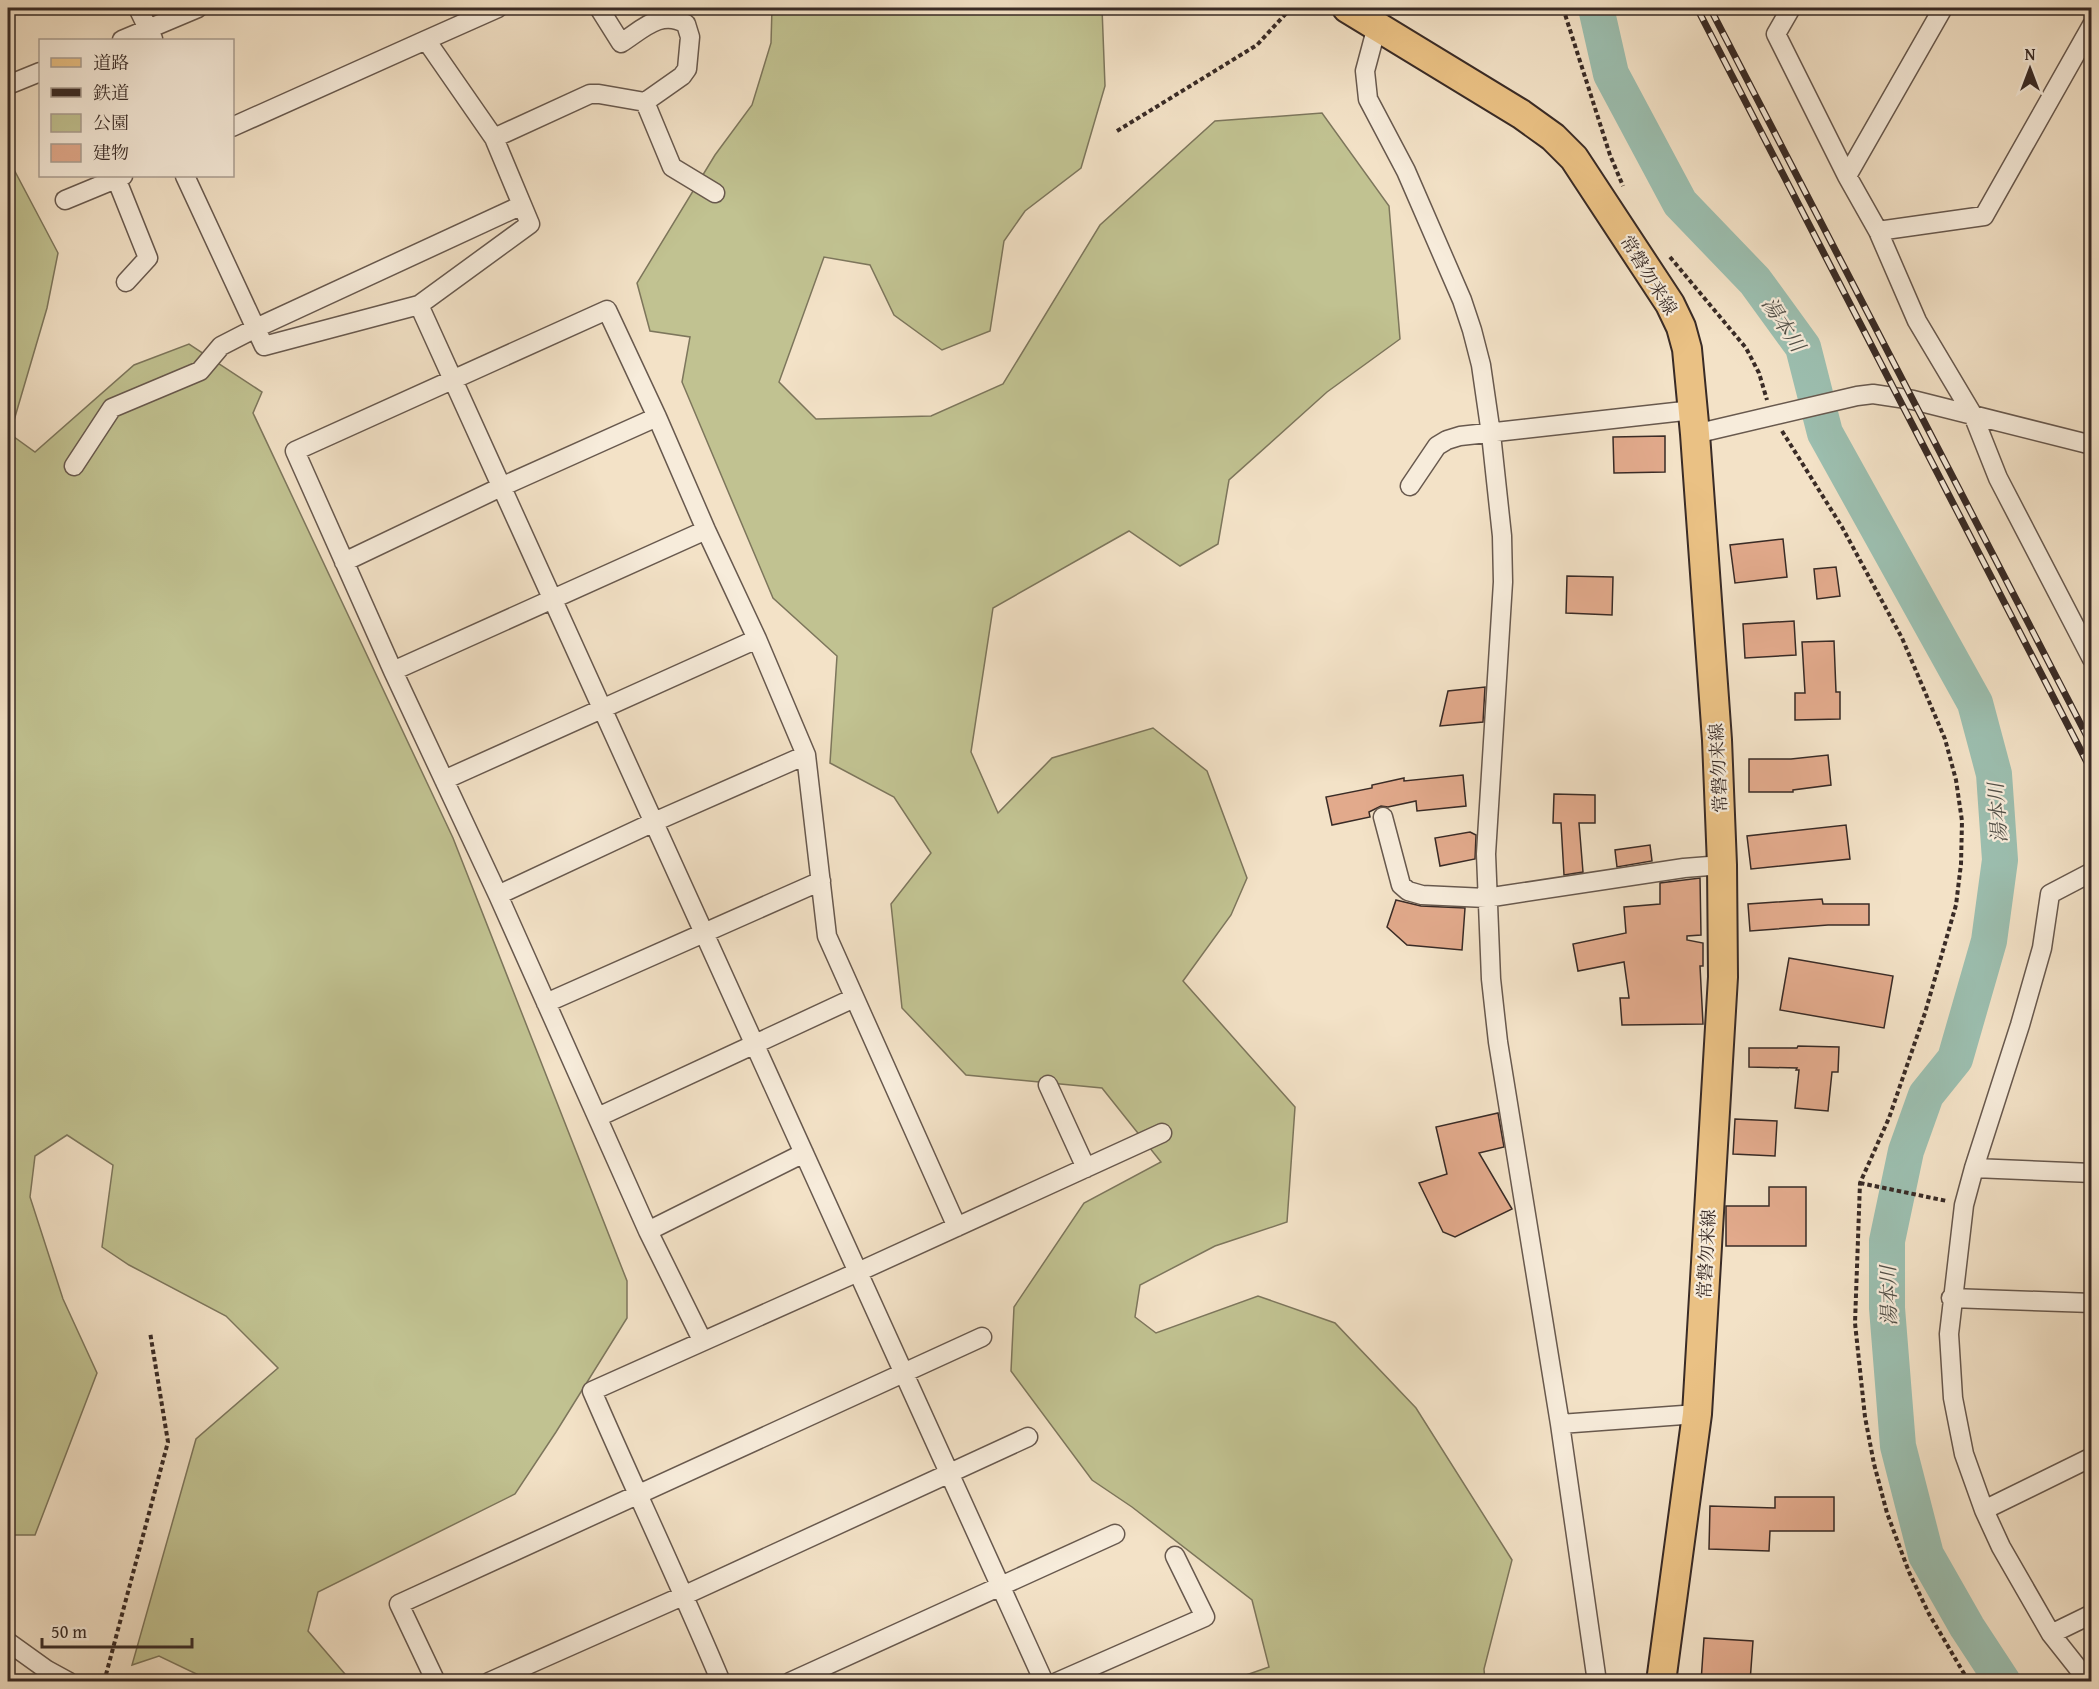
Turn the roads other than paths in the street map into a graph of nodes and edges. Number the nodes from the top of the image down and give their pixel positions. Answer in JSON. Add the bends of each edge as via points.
{"nodes":[{"id":1,"x":138,"y":8,"type":"edge"},
{"id":2,"x":198,"y":8,"type":"edge"},
{"id":3,"x":498,"y":8,"type":"edge"},
{"id":4,"x":599,"y":8,"type":"edge"},
{"id":5,"x":1347,"y":8,"type":"edge"},
{"id":6,"x":1791,"y":8,"type":"edge"},
{"id":7,"x":1943,"y":8,"type":"edge"},
{"id":8,"x":2091,"y":25,"type":"edge"},
{"id":9,"x":1377,"y":26,"type":"junction"},
{"id":10,"x":151,"y":35,"type":"edge"},
{"id":11,"x":128,"y":39,"type":"edge"},
{"id":12,"x":426,"y":40,"type":"junction"},
{"id":13,"x":39,"y":72,"type":"edge"},
{"id":14,"x":8,"y":85,"type":"edge"},
{"id":15,"x":645,"y":102,"type":"junction"},
{"id":16,"x":234,"y":126,"type":"edge"},
{"id":17,"x":494,"y":138,"type":"junction"},
{"id":18,"x":1847,"y":176,"type":"junction"},
{"id":19,"x":119,"y":177,"type":"edge"},
{"id":20,"x":185,"y":177,"type":"edge"},
{"id":21,"x":715,"y":193,"type":"dead end"},
{"id":22,"x":65,"y":200,"type":"dead end"},
{"id":23,"x":522,"y":205,"type":"junction"},
{"id":24,"x":1878,"y":231,"type":"junction"},
{"id":25,"x":126,"y":282,"type":"dead end"},
{"id":26,"x":419,"y":305,"type":"junction"},
{"id":27,"x":256,"y":328,"type":"junction"},
{"id":28,"x":453,"y":379,"type":"junction"},
{"id":29,"x":1973,"y":415,"type":"junction"},
{"id":30,"x":657,"y":417,"type":"junction"},
{"id":31,"x":1694,"y":422,"type":"junction"},
{"id":32,"x":1491,"y":434,"type":"junction"},
{"id":33,"x":2091,"y":445,"type":"edge"},
{"id":34,"x":74,"y":466,"type":"dead end"},
{"id":35,"x":1410,"y":486,"type":"dead end"},
{"id":36,"x":501,"y":487,"type":"junction"},
{"id":37,"x":706,"y":530,"type":"junction"},
{"id":38,"x":344,"y":562,"type":"junction"},
{"id":39,"x":553,"y":599,"type":"junction"},
{"id":40,"x":757,"y":639,"type":"junction"},
{"id":41,"x":2091,"y":659,"type":"edge"},
{"id":42,"x":393,"y":671,"type":"junction"},
{"id":43,"x":603,"y":710,"type":"junction"},
{"id":44,"x":806,"y":755,"type":"junction"},
{"id":45,"x":444,"y":780,"type":"junction"},
{"id":46,"x":1383,"y":817,"type":"dead end"},
{"id":47,"x":654,"y":822,"type":"junction"},
{"id":48,"x":1722,"y":865,"type":"junction"},
{"id":49,"x":2091,"y":872,"type":"edge"},
{"id":50,"x":821,"y":881,"type":"junction"},
{"id":51,"x":498,"y":895,"type":"junction"},
{"id":52,"x":1486,"y":898,"type":"junction"},
{"id":53,"x":704,"y":933,"type":"junction"},
{"id":54,"x":854,"y":998,"type":"junction"},
{"id":55,"x":546,"y":1003,"type":"junction"},
{"id":56,"x":755,"y":1046,"type":"junction"},
{"id":57,"x":1047,"y":1085,"type":"dead end"},
{"id":58,"x":598,"y":1118,"type":"junction"},
{"id":59,"x":1162,"y":1133,"type":"dead end"},
{"id":60,"x":804,"y":1153,"type":"junction"},
{"id":61,"x":1086,"y":1168,"type":"junction"},
{"id":62,"x":1974,"y":1168,"type":"junction"},
{"id":63,"x":2091,"y":1173,"type":"edge"},
{"id":64,"x":957,"y":1227,"type":"junction"},
{"id":65,"x":648,"y":1231,"type":"junction"},
{"id":66,"x":858,"y":1272,"type":"junction"},
{"id":67,"x":1952,"y":1298,"type":"junction"},
{"id":68,"x":2091,"y":1303,"type":"edge"},
{"id":69,"x":982,"y":1337,"type":"dead end"},
{"id":70,"x":702,"y":1340,"type":"junction"},
{"id":71,"x":904,"y":1373,"type":"junction"},
{"id":72,"x":1697,"y":1414,"type":"junction"},
{"id":73,"x":1560,"y":1424,"type":"junction"},
{"id":74,"x":1028,"y":1437,"type":"dead end"},
{"id":75,"x":2091,"y":1457,"type":"edge"},
{"id":76,"x":949,"y":1472,"type":"junction"},
{"id":77,"x":637,"y":1494,"type":"junction"},
{"id":78,"x":1984,"y":1510,"type":"junction"},
{"id":79,"x":1115,"y":1534,"type":"dead end"},
{"id":80,"x":1174,"y":1556,"type":"dead end"},
{"id":81,"x":1001,"y":1586,"type":"junction"},
{"id":82,"x":685,"y":1595,"type":"junction"},
{"id":83,"x":2091,"y":1614,"type":"edge"},
{"id":84,"x":2051,"y":1634,"type":"junction"},
{"id":85,"x":8,"y":1642,"type":"edge"},
{"id":86,"x":69,"y":1682,"type":"edge"},
{"id":87,"x":436,"y":1682,"type":"edge"},
{"id":88,"x":489,"y":1682,"type":"edge"},
{"id":89,"x":721,"y":1682,"type":"edge"},
{"id":90,"x":790,"y":1682,"type":"edge"},
{"id":91,"x":1044,"y":1682,"type":"edge"},
{"id":92,"x":1056,"y":1682,"type":"edge"},
{"id":93,"x":1597,"y":1682,"type":"edge"},
{"id":94,"x":1661,"y":1682,"type":"edge"},
{"id":95,"x":2089,"y":1682,"type":"edge"}],
"edges":[{"from":1,"to":10,"type":"street"},
{"from":2,"to":10,"type":"street"},
{"from":3,"to":12,"type":"street"},
{"from":4,"to":15,"type":"street","via":[[621,43],[660,19],[676,18],[686,24],[690,37],[687,69]]},
{"from":5,"to":9,"type":"main road","name":"常磐勿来線"},
{"from":6,"to":18,"type":"street","via":[[1776,34]]},
{"from":7,"to":18,"type":"street"},
{"from":8,"to":24,"type":"street","via":[[1984,216]]},
{"from":9,"to":31,"type":"main road","name":"常磐勿来線","via":[[1521,114],[1553,136],[1574,158],[1670,304],[1681,327]]},
{"from":9,"to":32,"type":"street","via":[[1365,71],[1368,99],[1406,171],[1462,300],[1480,365]]},
{"from":10,"to":11,"type":"street"},
{"from":12,"to":16,"type":"street"},
{"from":12,"to":17,"type":"street"},
{"from":13,"to":14,"type":"street"},
{"from":15,"to":17,"type":"street","via":[[590,94]]},
{"from":15,"to":21,"type":"street","via":[[672,167]]},
{"from":17,"to":23,"type":"street"},
{"from":18,"to":24,"type":"street"},
{"from":19,"to":22,"type":"street"},
{"from":19,"to":25,"type":"street","via":[[148,258]]},
{"from":20,"to":27,"type":"street"},
{"from":23,"to":26,"type":"street","via":[[530,224]]},
{"from":23,"to":27,"type":"street"},
{"from":24,"to":29,"type":"street","via":[[1917,321]]},
{"from":26,"to":27,"type":"street","via":[[264,346]]},
{"from":26,"to":28,"type":"street"},
{"from":27,"to":34,"type":"street","via":[[221,346],[200,371],[112,408]]},
{"from":28,"to":30,"type":"street","via":[[607,310]]},
{"from":28,"to":36,"type":"street"},
{"from":28,"to":38,"type":"street","via":[[295,451]]},
{"from":29,"to":31,"type":"street","via":[[1873,394],[1774,416]]},
{"from":29,"to":33,"type":"street"},
{"from":29,"to":41,"type":"street","via":[[1998,478]]},
{"from":30,"to":36,"type":"street"},
{"from":30,"to":37,"type":"street"},
{"from":31,"to":32,"type":"street"},
{"from":31,"to":48,"type":"main road","name":"常磐勿来線"},
{"from":32,"to":35,"type":"street","via":[[1460,436],[1437,446]]},
{"from":32,"to":52,"type":"street","via":[[1503,582],[1488,796]]},
{"from":36,"to":38,"type":"street"},
{"from":36,"to":39,"type":"street"},
{"from":37,"to":39,"type":"street"},
{"from":37,"to":40,"type":"street"},
{"from":38,"to":42,"type":"street"},
{"from":39,"to":42,"type":"street"},
{"from":39,"to":43,"type":"street"},
{"from":40,"to":43,"type":"street"},
{"from":40,"to":44,"type":"street"},
{"from":42,"to":45,"type":"street"},
{"from":43,"to":45,"type":"street"},
{"from":43,"to":47,"type":"street"},
{"from":44,"to":47,"type":"street"},
{"from":44,"to":50,"type":"street"},
{"from":45,"to":51,"type":"street"},
{"from":46,"to":52,"type":"street","via":[[1401,885],[1408,891]]},
{"from":47,"to":51,"type":"street"},
{"from":47,"to":53,"type":"street"},
{"from":48,"to":52,"type":"street"},
{"from":48,"to":72,"type":"main road","name":"常磐勿来線","via":[[1723,977]]},
{"from":49,"to":62,"type":"street","via":[[2050,894],[2039,959]]},
{"from":50,"to":53,"type":"street"},
{"from":50,"to":54,"type":"street","via":[[827,936]]},
{"from":51,"to":55,"type":"street"},
{"from":52,"to":73,"type":"street","via":[[1498,1042]]},
{"from":53,"to":55,"type":"street"},
{"from":53,"to":56,"type":"street"},
{"from":54,"to":56,"type":"street"},
{"from":54,"to":64,"type":"street"},
{"from":55,"to":58,"type":"street"},
{"from":56,"to":58,"type":"street"},
{"from":56,"to":60,"type":"street"},
{"from":57,"to":61,"type":"street"},
{"from":58,"to":65,"type":"street"},
{"from":59,"to":61,"type":"street"},
{"from":60,"to":65,"type":"street"},
{"from":60,"to":66,"type":"street"},
{"from":61,"to":64,"type":"street"},
{"from":62,"to":63,"type":"street"},
{"from":62,"to":67,"type":"street","via":[[1964,1205]]},
{"from":64,"to":66,"type":"street"},
{"from":65,"to":70,"type":"street"},
{"from":66,"to":70,"type":"street"},
{"from":66,"to":71,"type":"street"},
{"from":67,"to":68,"type":"street"},
{"from":67,"to":78,"type":"street","via":[[1948,1334],[1953,1398],[1964,1454]]},
{"from":69,"to":71,"type":"street"},
{"from":70,"to":77,"type":"street","via":[[592,1391]]},
{"from":71,"to":76,"type":"street"},
{"from":71,"to":77,"type":"street"},
{"from":72,"to":73,"type":"street"},
{"from":72,"to":94,"type":"main road","name":"常磐勿来線"},
{"from":73,"to":93,"type":"street"},
{"from":74,"to":76,"type":"street"},
{"from":75,"to":78,"type":"street"},
{"from":76,"to":81,"type":"street"},
{"from":76,"to":82,"type":"street"},
{"from":77,"to":82,"type":"street"},
{"from":77,"to":87,"type":"street","via":[[399,1604]]},
{"from":78,"to":84,"type":"street"},
{"from":79,"to":81,"type":"street"},
{"from":80,"to":92,"type":"street","via":[[1205,1617]]},
{"from":81,"to":90,"type":"street"},
{"from":81,"to":91,"type":"street"},
{"from":82,"to":88,"type":"street"},
{"from":82,"to":89,"type":"street"},
{"from":83,"to":84,"type":"street"},
{"from":84,"to":95,"type":"street"},
{"from":85,"to":86,"type":"street"}]}
